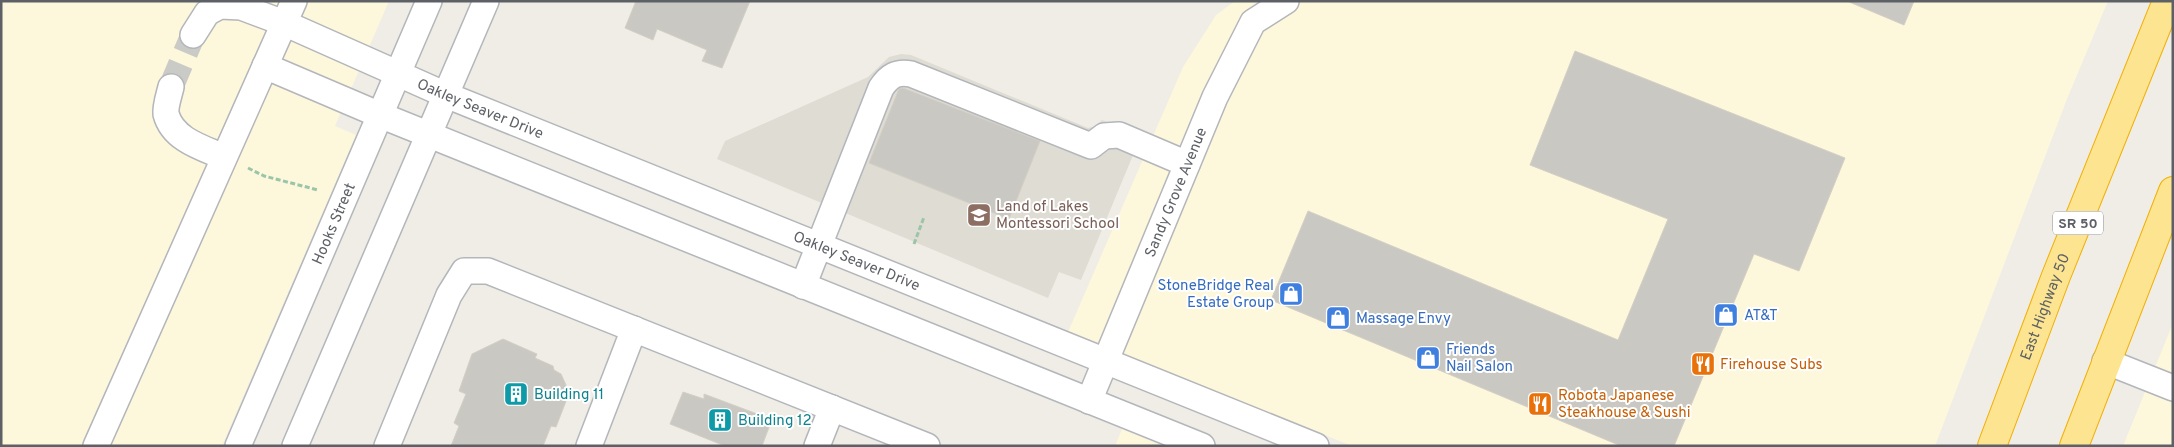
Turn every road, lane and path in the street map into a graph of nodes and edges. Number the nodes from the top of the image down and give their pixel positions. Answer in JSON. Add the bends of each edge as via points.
{"nodes":[{"id":1,"x":429,"y":1,"type":"edge"},
{"id":2,"x":486,"y":1,"type":"edge"},
{"id":3,"x":1286,"y":1,"type":"edge"},
{"id":4,"x":2167,"y":1,"type":"edge"},
{"id":5,"x":289,"y":12,"type":"edge"},
{"id":6,"x":193,"y":36,"type":"tunnel mouth"},
{"id":7,"x":265,"y":66,"type":"junction"},
{"id":8,"x":398,"y":74,"type":"junction"},
{"id":9,"x":171,"y":87,"type":"tunnel mouth"},
{"id":10,"x":446,"y":94,"type":"junction"},
{"id":11,"x":380,"y":115,"type":"junction"},
{"id":12,"x":429,"y":134,"type":"junction"},
{"id":13,"x":233,"y":161,"type":"junction"},
{"id":14,"x":1187,"y":164,"type":"junction"},
{"id":15,"x":318,"y":190,"type":"dead end"},
{"id":16,"x":2173,"y":190,"type":"edge"},
{"id":17,"x":924,"y":218,"type":"dead end"},
{"id":18,"x":914,"y":244,"type":"dead end"},
{"id":19,"x":820,"y":246,"type":"junction"},
{"id":20,"x":804,"y":286,"type":"junction"},
{"id":21,"x":634,"y":329,"type":"junction"},
{"id":22,"x":2105,"y":361,"type":"junction"},
{"id":23,"x":1106,"y":362,"type":"junction"},
{"id":24,"x":2173,"y":388,"type":"edge"},
{"id":25,"x":1089,"y":400,"type":"junction"},
{"id":26,"x":832,"y":408,"type":"junction"},
{"id":27,"x":96,"y":446,"type":"edge"},
{"id":28,"x":238,"y":446,"type":"edge"},
{"id":29,"x":295,"y":446,"type":"edge"},
{"id":30,"x":388,"y":446,"type":"edge"},
{"id":31,"x":589,"y":446,"type":"edge"},
{"id":32,"x":817,"y":446,"type":"edge"},
{"id":33,"x":927,"y":446,"type":"edge"},
{"id":34,"x":1202,"y":446,"type":"edge"},
{"id":35,"x":1316,"y":446,"type":"edge"},
{"id":36,"x":1992,"y":446,"type":"edge"},
{"id":37,"x":2074,"y":446,"type":"edge"}],
"edges":[{"from":1,"to":8,"type":"street","name":"Hooks Street"},
{"from":2,"to":10,"type":"street"},
{"from":3,"to":14,"type":"street","name":"Sandy Grove Avenue","via":[[1254,22],[1215,97]]},
{"from":4,"to":36,"type":"highway","name":"East Highway 50","number":"SR 50","via":[[2056,276]]},
{"from":5,"to":6,"type":"street","name":"Oakley Seaver Drive","via":[[220,6],[207,13]]},
{"from":5,"to":7,"type":"street"},
{"from":5,"to":8,"type":"street","name":"Oakley Seaver Drive"},
{"from":7,"to":11,"type":"street"},
{"from":7,"to":13,"type":"street"},
{"from":8,"to":10,"type":"street","name":"Oakley Seaver Drive"},
{"from":8,"to":11,"type":"street","name":"Hooks Street"},
{"from":9,"to":13,"type":"street","via":[[166,113],[174,129],[188,142]]},
{"from":10,"to":12,"type":"street"},
{"from":10,"to":19,"type":"street","name":"Oakley Seaver Drive"},
{"from":11,"to":12,"type":"street"},
{"from":11,"to":28,"type":"street","name":"Hooks Street"},
{"from":12,"to":20,"type":"street"},
{"from":12,"to":29,"type":"street"},
{"from":13,"to":15,"type":"path","via":[[264,176]]},
{"from":13,"to":27,"type":"street"},
{"from":14,"to":19,"type":"street","via":[[1119,135],[1104,136],[1091,146],[903,72],[887,79],[881,88]]},
{"from":14,"to":23,"type":"street","name":"Sandy Grove Avenue"},
{"from":16,"to":22,"type":"highway"},
{"from":17,"to":18,"type":"path"},
{"from":19,"to":20,"type":"street"},
{"from":19,"to":23,"type":"street","name":"Oakley Seaver Drive"},
{"from":20,"to":25,"type":"street"},
{"from":21,"to":26,"type":"street"},
{"from":21,"to":30,"type":"street","via":[[488,271],[464,271],[449,295]]},
{"from":21,"to":31,"type":"street"},
{"from":22,"to":24,"type":"street"},
{"from":22,"to":37,"type":"highway"},
{"from":23,"to":25,"type":"street","name":"Sandy Grove Avenue"},
{"from":23,"to":35,"type":"street","name":"Oakley Seaver Drive"},
{"from":25,"to":34,"type":"street"},
{"from":26,"to":32,"type":"street"},
{"from":26,"to":33,"type":"street"}]}
